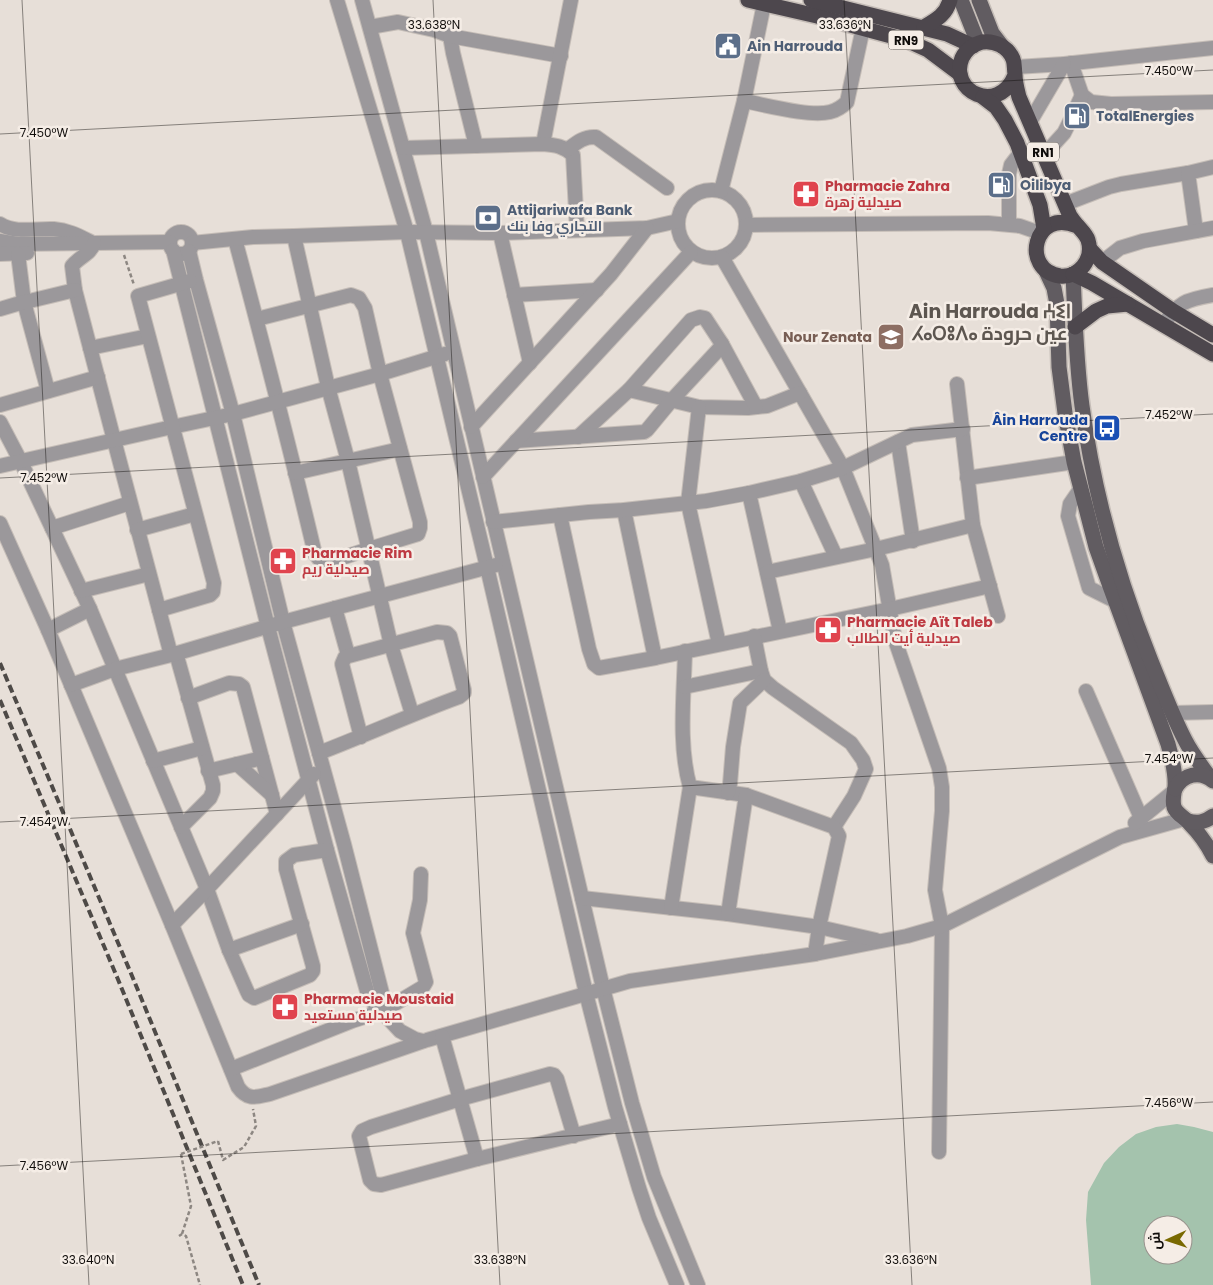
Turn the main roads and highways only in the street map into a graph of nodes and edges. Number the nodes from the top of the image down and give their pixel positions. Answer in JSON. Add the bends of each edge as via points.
{"nodes":[{"id":1,"x":748,"y":0,"type":"edge"},
{"id":2,"x":950,"y":0,"type":"edge"},
{"id":3,"x":960,"y":0,"type":"edge"},
{"id":4,"x":979,"y":0,"type":"edge"},
{"id":5,"x":818,"y":4,"type":"edge"},
{"id":6,"x":924,"y":28,"type":"junction"},
{"id":7,"x":975,"y":45,"type":"junction"},
{"id":8,"x":1002,"y":46,"type":"junction"},
{"id":9,"x":1015,"y":71,"type":"junction"},
{"id":10,"x":960,"y":74,"type":"junction"},
{"id":11,"x":983,"y":97,"type":"junction"},
{"id":12,"x":1077,"y":226,"type":"junction"},
{"id":13,"x":1042,"y":231,"type":"junction"},
{"id":14,"x":1090,"y":249,"type":"junction"},
{"id":15,"x":1046,"y":270,"type":"junction"},
{"id":16,"x":1073,"y":274,"type":"junction"},
{"id":17,"x":1128,"y":304,"type":"junction"},
{"id":18,"x":1075,"y":327,"type":"junction"},
{"id":19,"x":1213,"y":335,"type":"edge"},
{"id":20,"x":1213,"y":354,"type":"edge"},
{"id":21,"x":1212,"y":780,"type":"edge"},
{"id":22,"x":1174,"y":790,"type":"junction"},
{"id":23,"x":1213,"y":816,"type":"edge"},
{"id":24,"x":1186,"y":820,"type":"junction"},
{"id":25,"x":1213,"y":856,"type":"edge"}],
"edges":[{"from":1,"to":5,"type":"highway","number":"RN9","via":[[764,4]]},
{"from":2,"to":6,"type":"highway","via":[[941,17]]},
{"from":3,"to":7,"type":"main road"},
{"from":4,"to":8,"type":"main road","number":"RN1","via":[[992,33]]},
{"from":5,"to":6,"type":"highway","number":"RN9"},
{"from":5,"to":10,"type":"highway","number":"RN9","via":[[863,28],[928,50]]},
{"from":6,"to":7,"type":"highway","number":"RN9"},
{"from":7,"to":8,"type":"highway","via":[[994,42]]},
{"from":7,"to":10,"type":"highway","via":[[962,58]]},
{"from":8,"to":9,"type":"highway","number":"RN1","via":[[1013,58]]},
{"from":9,"to":11,"type":"highway","via":[[1006,90]]},
{"from":9,"to":12,"type":"highway","number":"RN1","via":[[1019,97]]},
{"from":10,"to":11,"type":"highway","number":"RN1","via":[[968,89]]},
{"from":11,"to":13,"type":"highway","number":"RN1","via":[[1005,120],[1021,152],[1040,205]]},
{"from":12,"to":13,"type":"highway","via":[[1060,222]]},
{"from":12,"to":14,"type":"highway","number":"RN1","via":[[1086,236]]},
{"from":13,"to":15,"type":"highway","number":"RN1","via":[[1036,249],[1040,264]]},
{"from":14,"to":16,"type":"highway","via":[[1085,264]]},
{"from":14,"to":19,"type":"highway","number":"RN1","via":[[1102,262]]},
{"from":15,"to":16,"type":"highway","via":[[1055,275]]},
{"from":15,"to":22,"type":"main road","via":[[1057,304],[1059,366],[1074,462],[1096,547],[1168,744]]},
{"from":16,"to":17,"type":"highway"},
{"from":16,"to":18,"type":"main road"},
{"from":17,"to":18,"type":"highway","via":[[1107,306]]},
{"from":17,"to":20,"type":"highway"},
{"from":18,"to":21,"type":"main road","via":[[1082,407],[1093,474],[1110,543],[1141,636],[1172,713]]},
{"from":21,"to":22,"type":"main road","via":[[1190,775],[1181,780]]},
{"from":22,"to":24,"type":"main road","via":[[1174,808]]},
{"from":23,"to":24,"type":"main road","via":[[1205,821]]},
{"from":24,"to":25,"type":"main road","via":[[1202,837]]}]}
